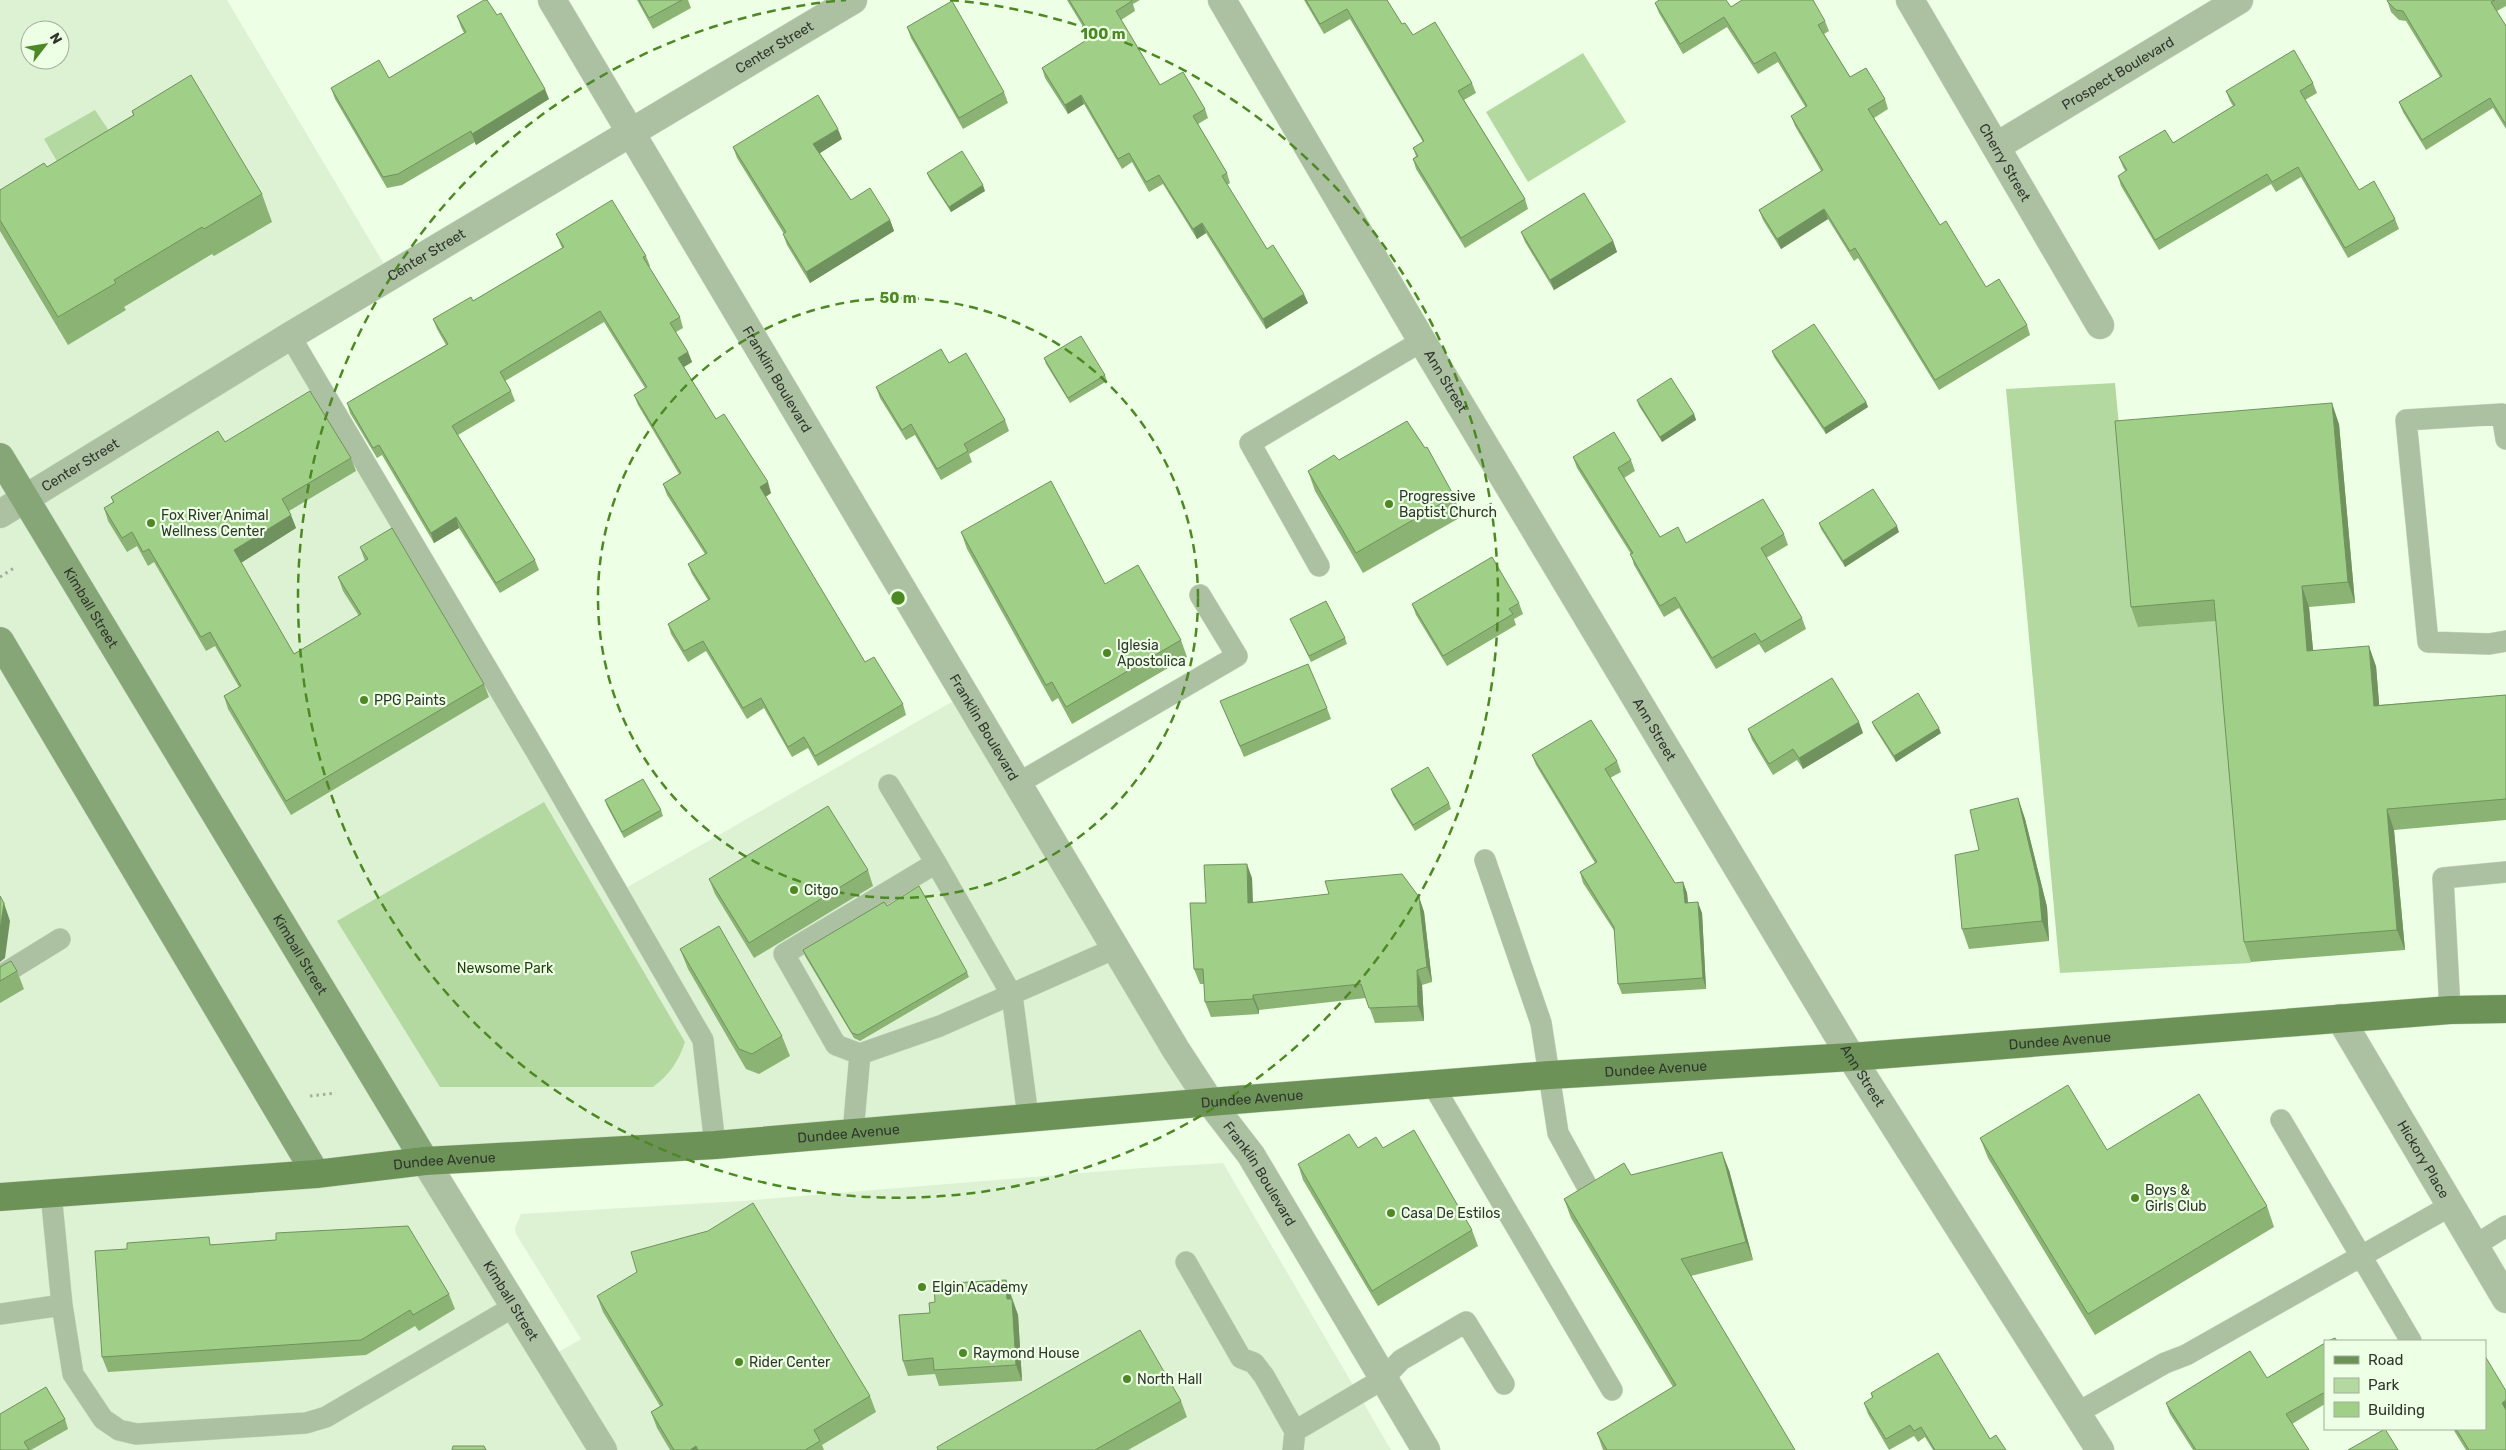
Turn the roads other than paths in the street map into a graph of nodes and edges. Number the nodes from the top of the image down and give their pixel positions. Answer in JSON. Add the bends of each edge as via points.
{"nodes":[{"id":1,"x":552,"y":0,"type":"edge"},
{"id":2,"x":853,"y":0,"type":"edge"},
{"id":3,"x":1222,"y":0,"type":"edge"},
{"id":4,"x":1910,"y":0,"type":"edge"},
{"id":5,"x":2239,"y":0,"type":"edge"},
{"id":6,"x":630,"y":132,"type":"junction"},
{"id":7,"x":1997,"y":146,"type":"junction"},
{"id":8,"x":2100,"y":325,"type":"dead end"},
{"id":9,"x":290,"y":336,"type":"junction"},
{"id":10,"x":1422,"y":341,"type":"junction"},
{"id":11,"x":2506,"y":439,"type":"edge"},
{"id":12,"x":0,"y":457,"type":"edge"},
{"id":13,"x":25,"y":498,"type":"junction"},
{"id":14,"x":0,"y":514,"type":"edge"},
{"id":15,"x":1318,"y":566,"type":"dead end"},
{"id":16,"x":1200,"y":596,"type":"dead end"},
{"id":17,"x":2506,"y":641,"type":"edge"},
{"id":18,"x":0,"y":642,"type":"edge"},
{"id":19,"x":889,"y":784,"type":"dead end"},
{"id":20,"x":1017,"y":784,"type":"junction"},
{"id":21,"x":1485,"y":860,"type":"dead end"},
{"id":22,"x":936,"y":863,"type":"junction"},
{"id":23,"x":2506,"y":872,"type":"edge"},
{"id":24,"x":60,"y":940,"type":"dead end"},
{"id":25,"x":1116,"y":948,"type":"junction"},
{"id":26,"x":0,"y":976,"type":"edge"},
{"id":27,"x":1012,"y":994,"type":"junction"},
{"id":28,"x":2506,"y":1009,"type":"edge"},
{"id":29,"x":2450,"y":1010,"type":"junction"},
{"id":30,"x":2340,"y":1018,"type":"junction"},
{"id":31,"x":860,"y":1054,"type":"junction"},
{"id":32,"x":1851,"y":1057,"type":"junction"},
{"id":33,"x":1550,"y":1075,"type":"junction"},
{"id":34,"x":1434,"y":1085,"type":"junction"},
{"id":35,"x":1210,"y":1102,"type":"junction"},
{"id":36,"x":1028,"y":1117,"type":"junction"},
{"id":37,"x":2280,"y":1120,"type":"dead end"},
{"id":38,"x":853,"y":1133,"type":"junction"},
{"id":39,"x":715,"y":1144,"type":"junction"},
{"id":40,"x":424,"y":1161,"type":"junction"},
{"id":41,"x":316,"y":1174,"type":"junction"},
{"id":42,"x":1587,"y":1186,"type":"edge"},
{"id":43,"x":51,"y":1193,"type":"junction"},
{"id":44,"x":0,"y":1197,"type":"edge"},
{"id":45,"x":2450,"y":1206,"type":"junction"},
{"id":46,"x":2506,"y":1226,"type":"edge"},
{"id":47,"x":2474,"y":1246,"type":"junction"},
{"id":48,"x":2360,"y":1255,"type":"junction"},
{"id":49,"x":1186,"y":1262,"type":"dead end"},
{"id":50,"x":2506,"y":1299,"type":"edge"},
{"id":51,"x":62,"y":1305,"type":"junction"},
{"id":52,"x":515,"y":1306,"type":"junction"},
{"id":53,"x":0,"y":1314,"type":"edge"},
{"id":54,"x":2409,"y":1340,"type":"edge"},
{"id":55,"x":1383,"y":1378,"type":"junction"},
{"id":56,"x":1504,"y":1384,"type":"dead end"},
{"id":57,"x":1612,"y":1390,"type":"dead end"},
{"id":58,"x":2077,"y":1413,"type":"junction"},
{"id":59,"x":1294,"y":1440,"type":"edge"},
{"id":60,"x":603,"y":1450,"type":"edge"},
{"id":61,"x":1426,"y":1450,"type":"edge"},
{"id":62,"x":2100,"y":1450,"type":"edge"}],
"edges":[{"from":1,"to":6,"type":"street","name":"Franklin Boulevard"},
{"from":2,"to":6,"type":"street","name":"Center Street"},
{"from":3,"to":10,"type":"street","name":"Ann Street"},
{"from":4,"to":7,"type":"street","name":"Cherry Street"},
{"from":5,"to":7,"type":"street","name":"Prospect Boulevard"},
{"from":6,"to":9,"type":"street","name":"Center Street"},
{"from":6,"to":20,"type":"street","name":"Franklin Boulevard"},
{"from":7,"to":8,"type":"street","name":"Cherry Street"},
{"from":9,"to":13,"type":"street","name":"Center Street"},
{"from":9,"to":39,"type":"lane","via":[[703,1040]]},
{"from":10,"to":15,"type":"lane","via":[[1250,444]]},
{"from":10,"to":32,"type":"street","name":"Ann Street"},
{"from":11,"to":17,"type":"lane","via":[[2502,414],[2406,420],[2428,642],[2489,644]]},
{"from":12,"to":13,"type":"main road","name":"Kimball Street"},
{"from":13,"to":14,"type":"street","name":"Center Street"},
{"from":13,"to":40,"type":"main road","name":"Kimball Street"},
{"from":16,"to":20,"type":"lane","via":[[1236,656]]},
{"from":18,"to":41,"type":"main road"},
{"from":19,"to":22,"type":"lane"},
{"from":20,"to":25,"type":"street","name":"Franklin Boulevard"},
{"from":21,"to":33,"type":"lane","via":[[1541,1023]]},
{"from":22,"to":27,"type":"lane"},
{"from":22,"to":31,"type":"lane","via":[[784,954],[836,1045]]},
{"from":23,"to":29,"type":"lane","via":[[2443,878]]},
{"from":24,"to":26,"type":"lane"},
{"from":25,"to":27,"type":"lane"},
{"from":25,"to":35,"type":"street","name":"Franklin Boulevard"},
{"from":27,"to":31,"type":"lane","via":[[940,1026]]},
{"from":27,"to":36,"type":"lane"},
{"from":28,"to":29,"type":"main road","name":"Dundee Avenue"},
{"from":29,"to":30,"type":"main road","name":"Dundee Avenue"},
{"from":30,"to":32,"type":"main road","name":"Dundee Avenue"},
{"from":30,"to":45,"type":"street","name":"Hickory Place"},
{"from":31,"to":38,"type":"lane"},
{"from":32,"to":33,"type":"main road","name":"Dundee Avenue"},
{"from":32,"to":58,"type":"street","name":"Ann Street"},
{"from":33,"to":34,"type":"main road","name":"Dundee Avenue"},
{"from":33,"to":42,"type":"lane","via":[[1558,1133]]},
{"from":34,"to":35,"type":"main road","name":"Dundee Avenue"},
{"from":34,"to":57,"type":"lane"},
{"from":35,"to":36,"type":"main road","name":"Dundee Avenue"},
{"from":35,"to":55,"type":"street","name":"Franklin Boulevard","via":[[1251,1155]]},
{"from":36,"to":38,"type":"main road","name":"Dundee Avenue"},
{"from":37,"to":48,"type":"lane"},
{"from":38,"to":39,"type":"main road","name":"Dundee Avenue"},
{"from":39,"to":40,"type":"main road","name":"Dundee Avenue"},
{"from":40,"to":41,"type":"main road","name":"Dundee Avenue"},
{"from":40,"to":52,"type":"street","name":"Kimball Street"},
{"from":41,"to":43,"type":"main road","name":"Dundee Avenue"},
{"from":43,"to":44,"type":"main road","name":"Dundee Avenue"},
{"from":43,"to":51,"type":"lane"},
{"from":45,"to":47,"type":"street","name":"Hickory Place"},
{"from":45,"to":48,"type":"lane"},
{"from":46,"to":47,"type":"lane"},
{"from":47,"to":50,"type":"street","name":"Hickory Place"},
{"from":48,"to":54,"type":"lane"},
{"from":48,"to":58,"type":"lane","via":[[2186,1356],[2164,1363]]},
{"from":49,"to":59,"type":"lane","via":[[1241,1358],[1254,1363],[1264,1376]]},
{"from":51,"to":52,"type":"lane","via":[[73,1374],[103,1419],[119,1430],[136,1434],[306,1423],[326,1418]]},
{"from":51,"to":53,"type":"lane"},
{"from":52,"to":60,"type":"street","name":"Kimball Street"},
{"from":55,"to":56,"type":"lane","via":[[1401,1360],[1466,1322]]},
{"from":55,"to":59,"type":"lane"},
{"from":55,"to":61,"type":"street","name":"Franklin Boulevard"},
{"from":58,"to":62,"type":"street","name":"Ann Street"}]}
